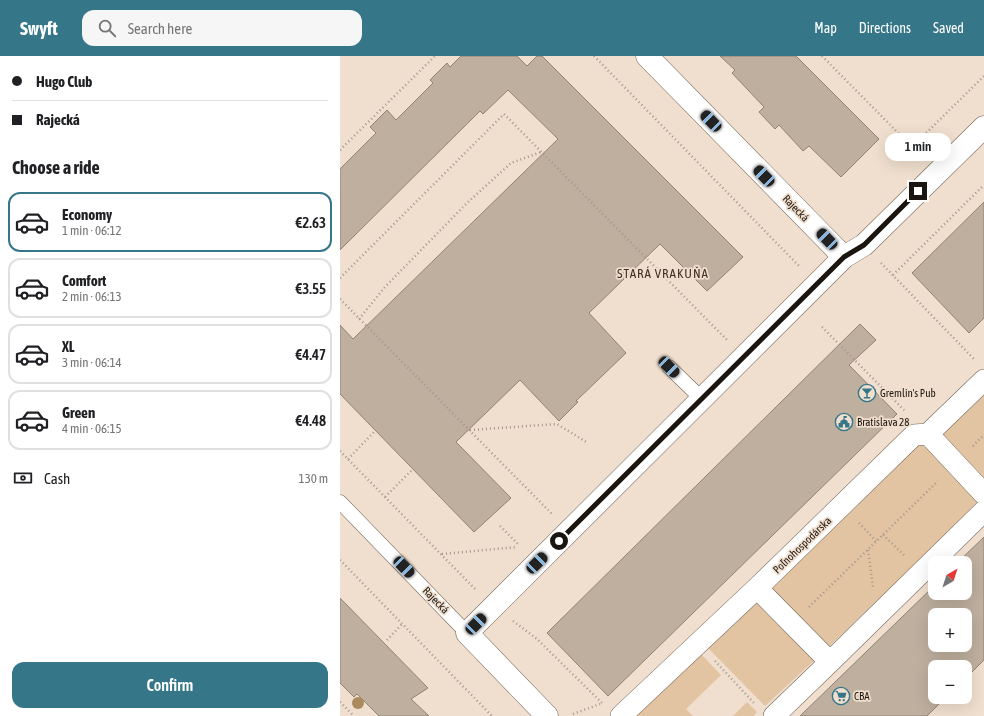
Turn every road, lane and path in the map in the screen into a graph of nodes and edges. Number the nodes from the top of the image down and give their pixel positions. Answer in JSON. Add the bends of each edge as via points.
{"nodes":[{"id":1,"x":435,"y":56,"type":"edge"},
{"id":2,"x":594,"y":56,"type":"edge"},
{"id":3,"x":647,"y":56,"type":"edge"},
{"id":4,"x":822,"y":56,"type":"edge"},
{"id":5,"x":984,"y":76,"type":"edge"},
{"id":6,"x":984,"y":127,"type":"edge"},
{"id":7,"x":340,"y":150,"type":"edge"},
{"id":8,"x":541,"y":152,"type":"junction"},
{"id":9,"x":984,"y":185,"type":"edge"},
{"id":10,"x":844,"y":257,"type":"junction"},
{"id":11,"x":879,"y":260,"type":"dead end"},
{"id":12,"x":893,"y":276,"type":"junction"},
{"id":13,"x":340,"y":278,"type":"edge"},
{"id":14,"x":817,"y":285,"type":"junction"},
{"id":15,"x":340,"y":299,"type":"edge"},
{"id":16,"x":359,"y":319,"type":"junction"},
{"id":17,"x":822,"y":327,"type":"dead end"},
{"id":18,"x":728,"y":341,"type":"dead end"},
{"id":19,"x":669,"y":367,"type":"dead end"},
{"id":20,"x":981,"y":372,"type":"edge"},
{"id":21,"x":702,"y":399,"type":"junction"},
{"id":22,"x":470,"y":430,"type":"junction"},
{"id":23,"x":375,"y":431,"type":"dead end"},
{"id":24,"x":928,"y":434,"type":"junction"},
{"id":25,"x":984,"y":435,"type":"edge"},
{"id":26,"x":588,"y":443,"type":"dead end"},
{"id":27,"x":340,"y":451,"type":"edge"},
{"id":28,"x":348,"y":458,"type":"junction"},
{"id":29,"x":956,"y":464,"type":"junction"},
{"id":30,"x":413,"y":469,"type":"dead end"},
{"id":31,"x":984,"y":494,"type":"edge"},
{"id":32,"x":385,"y":497,"type":"junction"},
{"id":33,"x":340,"y":502,"type":"edge"},
{"id":34,"x":984,"y":511,"type":"edge"},
{"id":35,"x":556,"y":518,"type":"dead end"},
{"id":36,"x":500,"y":526,"type":"dead end"},
{"id":37,"x":883,"y":534,"type":"junction"},
{"id":38,"x":868,"y":550,"type":"junction"},
{"id":39,"x":442,"y":554,"type":"junction"},
{"id":40,"x":340,"y":560,"type":"edge"},
{"id":41,"x":922,"y":572,"type":"junction"},
{"id":42,"x":757,"y":588,"type":"junction"},
{"id":43,"x":493,"y":607,"type":"junction"},
{"id":44,"x":876,"y":617,"type":"junction"},
{"id":45,"x":792,"y":623,"type":"junction"},
{"id":46,"x":402,"y":624,"type":"junction"},
{"id":47,"x":467,"y":633,"type":"junction"},
{"id":48,"x":387,"y":640,"type":"dead end"},
{"id":49,"x":698,"y":644,"type":"junction"},
{"id":50,"x":830,"y":662,"type":"junction"},
{"id":51,"x":340,"y":702,"type":"edge"},
{"id":52,"x":602,"y":704,"type":"junction"},
{"id":53,"x":756,"y":705,"type":"dead end"},
{"id":54,"x":614,"y":712,"type":"edge"},
{"id":55,"x":573,"y":714,"type":"dead end"},
{"id":56,"x":354,"y":716,"type":"edge"},
{"id":57,"x":492,"y":716,"type":"edge"},
{"id":58,"x":547,"y":716,"type":"edge"},
{"id":59,"x":774,"y":716,"type":"edge"}],
"edges":[{"from":1,"to":7,"type":"path"},
{"from":2,"to":14,"type":"path"},
{"from":3,"to":10,"type":"street","name":"Rajecká"},
{"from":4,"to":5,"type":"path","via":[[912,147]]},
{"from":6,"to":10,"type":"street","via":[[864,245]]},
{"from":8,"to":13,"type":"path","via":[[504,114]]},
{"from":8,"to":16,"type":"path","via":[[511,163],[466,204],[385,287]]},
{"from":8,"to":18,"type":"path"},
{"from":9,"to":12,"type":"path"},
{"from":10,"to":14,"type":"street"},
{"from":11,"to":12,"type":"path"},
{"from":12,"to":20,"type":"path"},
{"from":14,"to":21,"type":"street"},
{"from":15,"to":16,"type":"path"},
{"from":16,"to":22,"type":"path"},
{"from":17,"to":24,"type":"path"},
{"from":19,"to":21,"type":"lane"},
{"from":20,"to":24,"type":"street","name":"Poľnohospodárska"},
{"from":21,"to":43,"type":"street"},
{"from":22,"to":26,"type":"path","via":[[557,424]]},
{"from":22,"to":35,"type":"path"},
{"from":23,"to":28,"type":"path"},
{"from":24,"to":29,"type":"street"},
{"from":24,"to":42,"type":"street","name":"Poľnohospodárska","via":[[914,435]]},
{"from":25,"to":29,"type":"path"},
{"from":27,"to":28,"type":"path"},
{"from":28,"to":32,"type":"path"},
{"from":29,"to":31,"type":"street"},
{"from":29,"to":37,"type":"path"},
{"from":30,"to":32,"type":"path"},
{"from":32,"to":39,"type":"path"},
{"from":33,"to":47,"type":"lane","name":"Rajecká"},
{"from":34,"to":41,"type":"street"},
{"from":36,"to":39,"type":"path","via":[[520,547]]},
{"from":37,"to":38,"type":"path"},
{"from":37,"to":41,"type":"path"},
{"from":38,"to":44,"type":"path"},
{"from":38,"to":45,"type":"path"},
{"from":39,"to":43,"type":"path"},
{"from":40,"to":46,"type":"path"},
{"from":41,"to":44,"type":"street"},
{"from":42,"to":45,"type":"street"},
{"from":42,"to":49,"type":"street","name":"Poľnohospodárska"},
{"from":43,"to":47,"type":"street"},
{"from":43,"to":52,"type":"path","via":[[538,639]]},
{"from":44,"to":50,"type":"street"},
{"from":45,"to":50,"type":"street"},
{"from":46,"to":48,"type":"path"},
{"from":46,"to":57,"type":"path"},
{"from":47,"to":58,"type":"street","name":"Rajecká"},
{"from":49,"to":53,"type":"path"},
{"from":49,"to":54,"type":"street","name":"Poľnohospodárska"},
{"from":50,"to":59,"type":"street"},
{"from":51,"to":56,"type":"path"},
{"from":52,"to":54,"type":"path"},
{"from":52,"to":55,"type":"path"}]}
